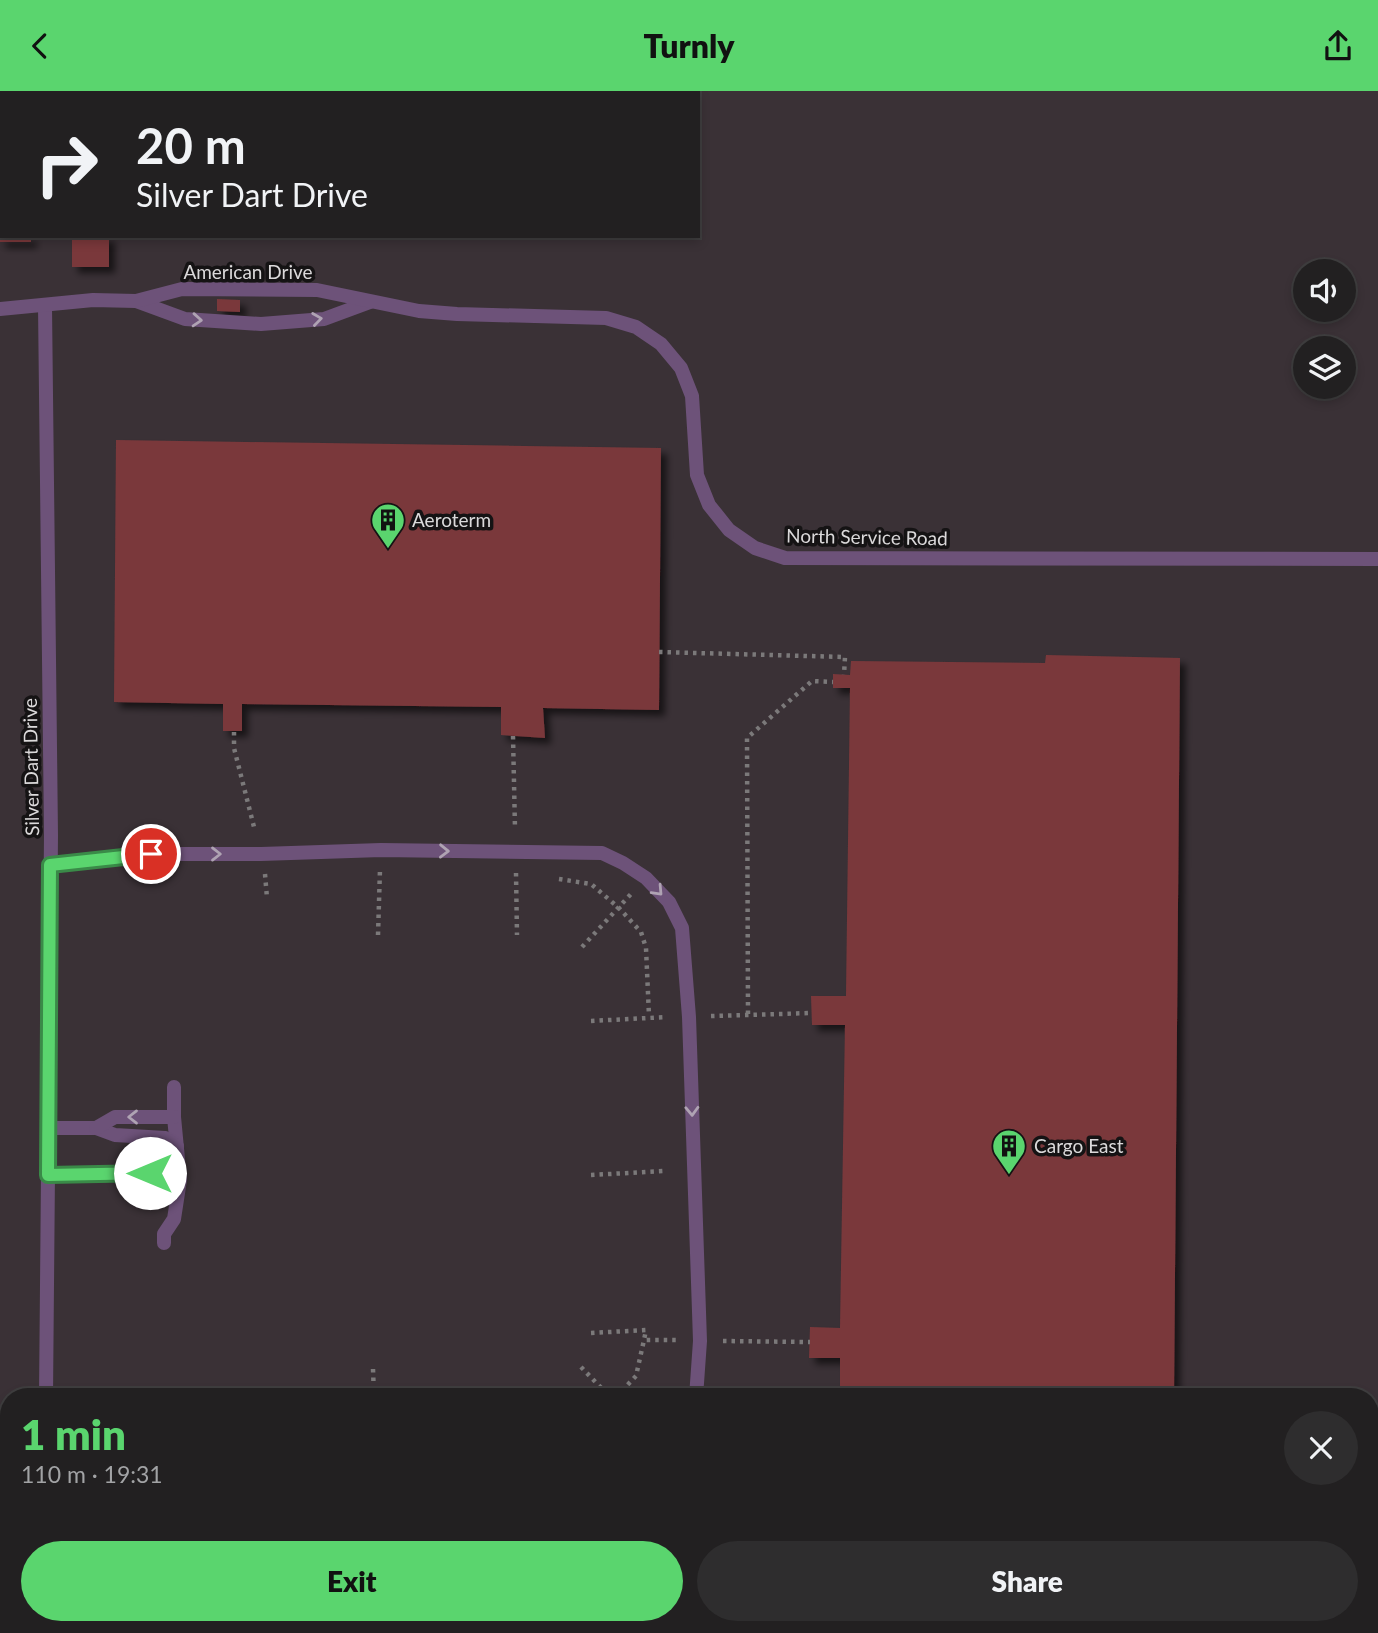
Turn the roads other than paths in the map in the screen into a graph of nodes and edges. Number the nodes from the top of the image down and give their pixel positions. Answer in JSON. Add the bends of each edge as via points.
{"nodes":[{"id":1,"x":136,"y":301,"type":"junction"},
{"id":2,"x":370,"y":302,"type":"junction"},
{"id":3,"x":45,"y":306,"type":"junction"},
{"id":4,"x":0,"y":309,"type":"edge"},
{"id":5,"x":1378,"y":559,"type":"edge"},
{"id":6,"x":50,"y":865,"type":"junction"},
{"id":7,"x":174,"y":1087,"type":"dead end"},
{"id":8,"x":174,"y":1117,"type":"junction"},
{"id":9,"x":48,"y":1128,"type":"junction"},
{"id":10,"x":96,"y":1128,"type":"junction"},
{"id":11,"x":177,"y":1146,"type":"junction"},
{"id":12,"x":48,"y":1175,"type":"junction"},
{"id":13,"x":180,"y":1180,"type":"junction"},
{"id":14,"x":164,"y":1243,"type":"dead end"},
{"id":15,"x":46,"y":1388,"type":"edge"},
{"id":16,"x":697,"y":1388,"type":"edge"}],
"edges":[{"from":1,"to":2,"type":"lane","name":"American Drive","via":[[181,289],[317,290]]},
{"from":1,"to":2,"type":"lane","one_way":true,"via":[[185,319],[261,324],[324,320]]},
{"from":1,"to":3,"type":"lane","name":"American Drive"},
{"from":2,"to":5,"type":"lane","name":"North Service Road","via":[[457,314],[606,318],[636,327],[661,344],[681,367],[692,396],[696,475],[709,505],[737,536],[785,558]]},
{"from":3,"to":4,"type":"lane","name":"American Drive"},
{"from":3,"to":6,"type":"lane","name":"Silver Dart Drive"},
{"from":6,"to":9,"type":"lane","name":"Silver Dart Drive"},
{"from":6,"to":16,"type":"lane","one_way":true,"via":[[151,854],[602,853],[646,878],[669,902],[682,928],[700,1341]]},
{"from":7,"to":8,"type":"lane"},
{"from":8,"to":10,"type":"lane","one_way":true,"via":[[114,1117]]},
{"from":8,"to":11,"type":"lane"},
{"from":9,"to":10,"type":"lane"},
{"from":9,"to":12,"type":"lane","name":"Silver Dart Drive"},
{"from":10,"to":11,"type":"lane","via":[[116,1135],[165,1138]]},
{"from":11,"to":13,"type":"lane"},
{"from":12,"to":13,"type":"lane","via":[[137,1171]]},
{"from":12,"to":15,"type":"lane","name":"Silver Dart Drive"},
{"from":13,"to":14,"type":"lane","via":[[174,1219]]}]}
